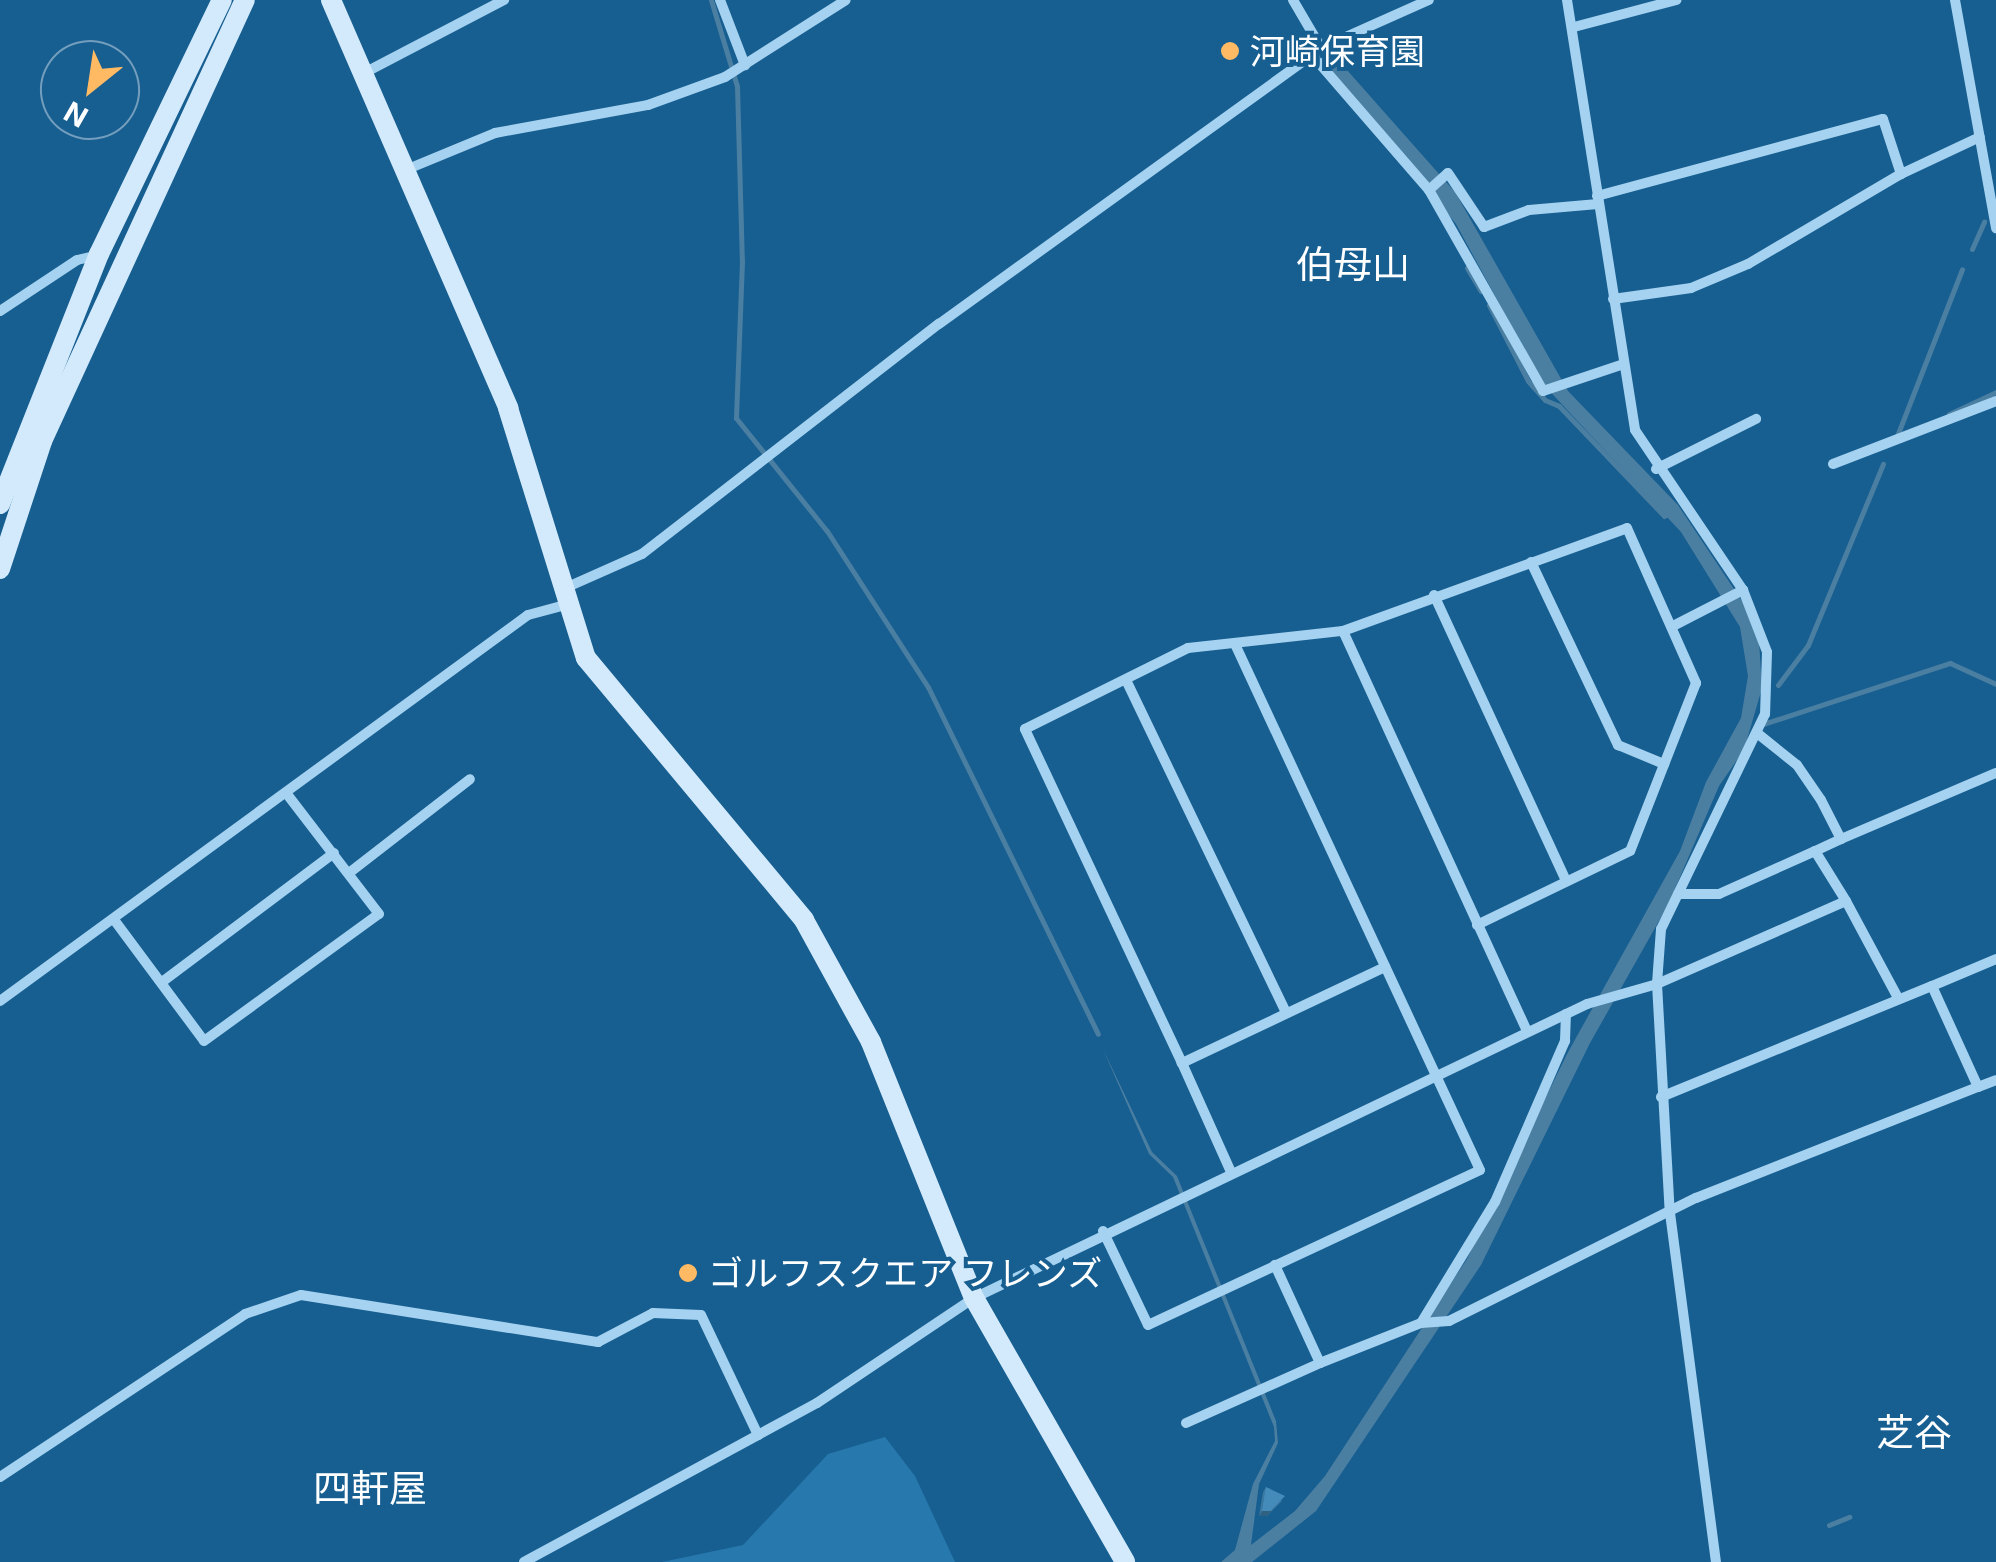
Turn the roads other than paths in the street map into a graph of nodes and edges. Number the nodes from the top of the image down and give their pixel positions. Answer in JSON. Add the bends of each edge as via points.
{"nodes":[{"id":1,"x":222,"y":0,"type":"edge"},
{"id":2,"x":245,"y":0,"type":"edge"},
{"id":3,"x":332,"y":0,"type":"edge"},
{"id":4,"x":504,"y":0,"type":"edge"},
{"id":5,"x":720,"y":0,"type":"edge"},
{"id":6,"x":846,"y":0,"type":"edge"},
{"id":7,"x":1293,"y":0,"type":"edge"},
{"id":8,"x":1429,"y":0,"type":"edge"},
{"id":9,"x":1568,"y":0,"type":"edge"},
{"id":10,"x":1676,"y":0,"type":"edge"},
{"id":11,"x":1954,"y":0,"type":"edge"},
{"id":12,"x":1574,"y":26,"type":"junction"},
{"id":13,"x":1316,"y":51,"type":"junction"},
{"id":14,"x":744,"y":65,"type":"junction"},
{"id":15,"x":366,"y":72,"type":"junction"},
{"id":16,"x":1980,"y":138,"type":"junction"},
{"id":17,"x":402,"y":171,"type":"junction"},
{"id":18,"x":1901,"y":174,"type":"junction"},
{"id":19,"x":1435,"y":184,"type":"junction"},
{"id":20,"x":1598,"y":200,"type":"junction"},
{"id":21,"x":1996,"y":228,"type":"edge"},
{"id":22,"x":99,"y":254,"type":"junction"},
{"id":23,"x":1613,"y":300,"type":"junction"},
{"id":24,"x":0,"y":310,"type":"edge"},
{"id":25,"x":1620,"y":365,"type":"junction"},
{"id":26,"x":1996,"y":401,"type":"edge"},
{"id":27,"x":1756,"y":419,"type":"dead end"},
{"id":28,"x":1833,"y":464,"type":"dead end"},
{"id":29,"x":1656,"y":469,"type":"junction"},
{"id":30,"x":0,"y":504,"type":"edge"},
{"id":31,"x":1531,"y":562,"type":"junction"},
{"id":32,"x":0,"y":569,"type":"edge"},
{"id":33,"x":1743,"y":590,"type":"junction"},
{"id":34,"x":1434,"y":595,"type":"junction"},
{"id":35,"x":565,"y":597,"type":"junction"},
{"id":36,"x":1673,"y":626,"type":"junction"},
{"id":37,"x":1343,"y":631,"type":"junction"},
{"id":38,"x":1235,"y":644,"type":"junction"},
{"id":39,"x":1126,"y":680,"type":"junction"},
{"id":40,"x":1757,"y":733,"type":"junction"},
{"id":41,"x":1664,"y":764,"type":"junction"},
{"id":42,"x":1996,"y":773,"type":"edge"},
{"id":43,"x":470,"y":779,"type":"dead end"},
{"id":44,"x":286,"y":794,"type":"junction"},
{"id":45,"x":1841,"y":840,"type":"junction"},
{"id":46,"x":1814,"y":850,"type":"junction"},
{"id":47,"x":334,"y":853,"type":"junction"},
{"id":48,"x":349,"y":873,"type":"junction"},
{"id":49,"x":1565,"y":879,"type":"junction"},
{"id":50,"x":1678,"y":894,"type":"junction"},
{"id":51,"x":1846,"y":901,"type":"junction"},
{"id":52,"x":115,"y":921,"type":"junction"},
{"id":53,"x":1476,"y":925,"type":"junction"},
{"id":54,"x":1996,"y":959,"type":"edge"},
{"id":55,"x":1385,"y":966,"type":"junction"},
{"id":56,"x":162,"y":982,"type":"junction"},
{"id":57,"x":1657,"y":984,"type":"junction"},
{"id":58,"x":1932,"y":986,"type":"junction"},
{"id":59,"x":1898,"y":998,"type":"junction"},
{"id":60,"x":0,"y":1001,"type":"edge"},
{"id":61,"x":1286,"y":1013,"type":"junction"},
{"id":62,"x":1566,"y":1014,"type":"junction"},
{"id":63,"x":1528,"y":1032,"type":"junction"},
{"id":64,"x":1182,"y":1063,"type":"junction"},
{"id":65,"x":1438,"y":1074,"type":"junction"},
{"id":66,"x":1996,"y":1080,"type":"edge"},
{"id":67,"x":1978,"y":1087,"type":"junction"},
{"id":68,"x":1661,"y":1097,"type":"junction"},
{"id":69,"x":1231,"y":1172,"type":"junction"},
{"id":70,"x":1670,"y":1213,"type":"junction"},
{"id":71,"x":1103,"y":1231,"type":"junction"},
{"id":72,"x":1275,"y":1264,"type":"junction"},
{"id":73,"x":974,"y":1298,"type":"junction"},
{"id":74,"x":1424,"y":1323,"type":"junction"},
{"id":75,"x":1320,"y":1363,"type":"junction"},
{"id":76,"x":1186,"y":1423,"type":"dead end"},
{"id":77,"x":758,"y":1435,"type":"junction"},
{"id":78,"x":0,"y":1477,"type":"edge"},
{"id":79,"x":524,"y":1562,"type":"edge"},
{"id":80,"x":1125,"y":1562,"type":"edge"},
{"id":81,"x":1716,"y":1562,"type":"edge"}],
"edges":[{"from":1,"to":22,"type":"main road"},
{"from":2,"to":32,"type":"main road","via":[[42,441]]},
{"from":3,"to":15,"type":"main road"},
{"from":4,"to":15,"type":"street"},
{"from":5,"to":14,"type":"street"},
{"from":6,"to":14,"type":"street"},
{"from":7,"to":13,"type":"street"},
{"from":8,"to":13,"type":"street"},
{"from":9,"to":12,"type":"street"},
{"from":10,"to":12,"type":"street"},
{"from":11,"to":16,"type":"street"},
{"from":12,"to":20,"type":"street"},
{"from":13,"to":19,"type":"street"},
{"from":13,"to":35,"type":"street","via":[[939,324],[642,554]]},
{"from":14,"to":17,"type":"street","via":[[648,104],[495,133]]},
{"from":15,"to":17,"type":"main road"},
{"from":16,"to":18,"type":"street"},
{"from":16,"to":21,"type":"street"},
{"from":17,"to":35,"type":"main road","via":[[508,408]]},
{"from":18,"to":20,"type":"street","via":[[1883,120]]},
{"from":18,"to":23,"type":"street","via":[[1748,264],[1691,288]]},
{"from":19,"to":20,"type":"street","via":[[1448,173],[1484,227],[1528,210]]},
{"from":19,"to":25,"type":"street","via":[[1543,391]]},
{"from":20,"to":23,"type":"street"},
{"from":22,"to":24,"type":"street","via":[[77,260]]},
{"from":22,"to":30,"type":"main road"},
{"from":23,"to":25,"type":"street"},
{"from":25,"to":29,"type":"street","via":[[1635,430]]},
{"from":26,"to":28,"type":"street"},
{"from":27,"to":29,"type":"street"},
{"from":29,"to":33,"type":"street"},
{"from":31,"to":34,"type":"street"},
{"from":31,"to":36,"type":"street","via":[[1627,528]]},
{"from":31,"to":41,"type":"street","via":[[1618,745]]},
{"from":33,"to":36,"type":"street"},
{"from":33,"to":40,"type":"street","via":[[1767,652],[1768,698]]},
{"from":34,"to":37,"type":"street"},
{"from":34,"to":49,"type":"street"},
{"from":35,"to":44,"type":"street","via":[[528,615]]},
{"from":35,"to":73,"type":"main road","via":[[601,683],[757,856],[827,960],[871,1042]]},
{"from":36,"to":41,"type":"street","via":[[1696,683]]},
{"from":37,"to":38,"type":"street"},
{"from":37,"to":53,"type":"street"},
{"from":38,"to":39,"type":"street","via":[[1188,648]]},
{"from":38,"to":55,"type":"street"},
{"from":39,"to":61,"type":"street"},
{"from":39,"to":64,"type":"street","via":[[1025,729]]},
{"from":40,"to":45,"type":"street","via":[[1797,765]]},
{"from":40,"to":50,"type":"street"},
{"from":41,"to":49,"type":"street","via":[[1630,852]]},
{"from":42,"to":45,"type":"street"},
{"from":43,"to":48,"type":"street"},
{"from":44,"to":47,"type":"street"},
{"from":44,"to":52,"type":"street"},
{"from":45,"to":46,"type":"street"},
{"from":46,"to":50,"type":"street","via":[[1720,894]]},
{"from":46,"to":51,"type":"street"},
{"from":47,"to":48,"type":"street"},
{"from":47,"to":56,"type":"street"},
{"from":48,"to":56,"type":"street","via":[[379,914],[204,1041]]},
{"from":49,"to":53,"type":"street"},
{"from":50,"to":57,"type":"street","via":[[1661,930]]},
{"from":51,"to":57,"type":"street"},
{"from":51,"to":59,"type":"street"},
{"from":52,"to":56,"type":"street"},
{"from":52,"to":60,"type":"street"},
{"from":53,"to":63,"type":"street"},
{"from":54,"to":58,"type":"street"},
{"from":55,"to":61,"type":"street"},
{"from":55,"to":65,"type":"street"},
{"from":57,"to":62,"type":"street"},
{"from":57,"to":68,"type":"street"},
{"from":58,"to":59,"type":"street"},
{"from":58,"to":67,"type":"street"},
{"from":59,"to":68,"type":"street"},
{"from":61,"to":64,"type":"street"},
{"from":62,"to":63,"type":"street"},
{"from":62,"to":74,"type":"street","via":[[1565,1041],[1495,1202]]},
{"from":63,"to":65,"type":"street"},
{"from":64,"to":69,"type":"street"},
{"from":65,"to":69,"type":"street"},
{"from":65,"to":72,"type":"street","via":[[1480,1170]]},
{"from":66,"to":67,"type":"street"},
{"from":67,"to":70,"type":"street"},
{"from":68,"to":70,"type":"street"},
{"from":69,"to":71,"type":"street"},
{"from":70,"to":74,"type":"street","via":[[1445,1321]]},
{"from":70,"to":81,"type":"street"},
{"from":71,"to":72,"type":"street","via":[[1148,1325]]},
{"from":71,"to":73,"type":"street"},
{"from":72,"to":75,"type":"street"},
{"from":73,"to":77,"type":"street"},
{"from":73,"to":80,"type":"main road"},
{"from":74,"to":75,"type":"street"},
{"from":75,"to":76,"type":"street"},
{"from":77,"to":78,"type":"street","via":[[701,1315],[654,1313],[598,1342],[300,1295],[245,1314]]},
{"from":77,"to":79,"type":"street"}]}
